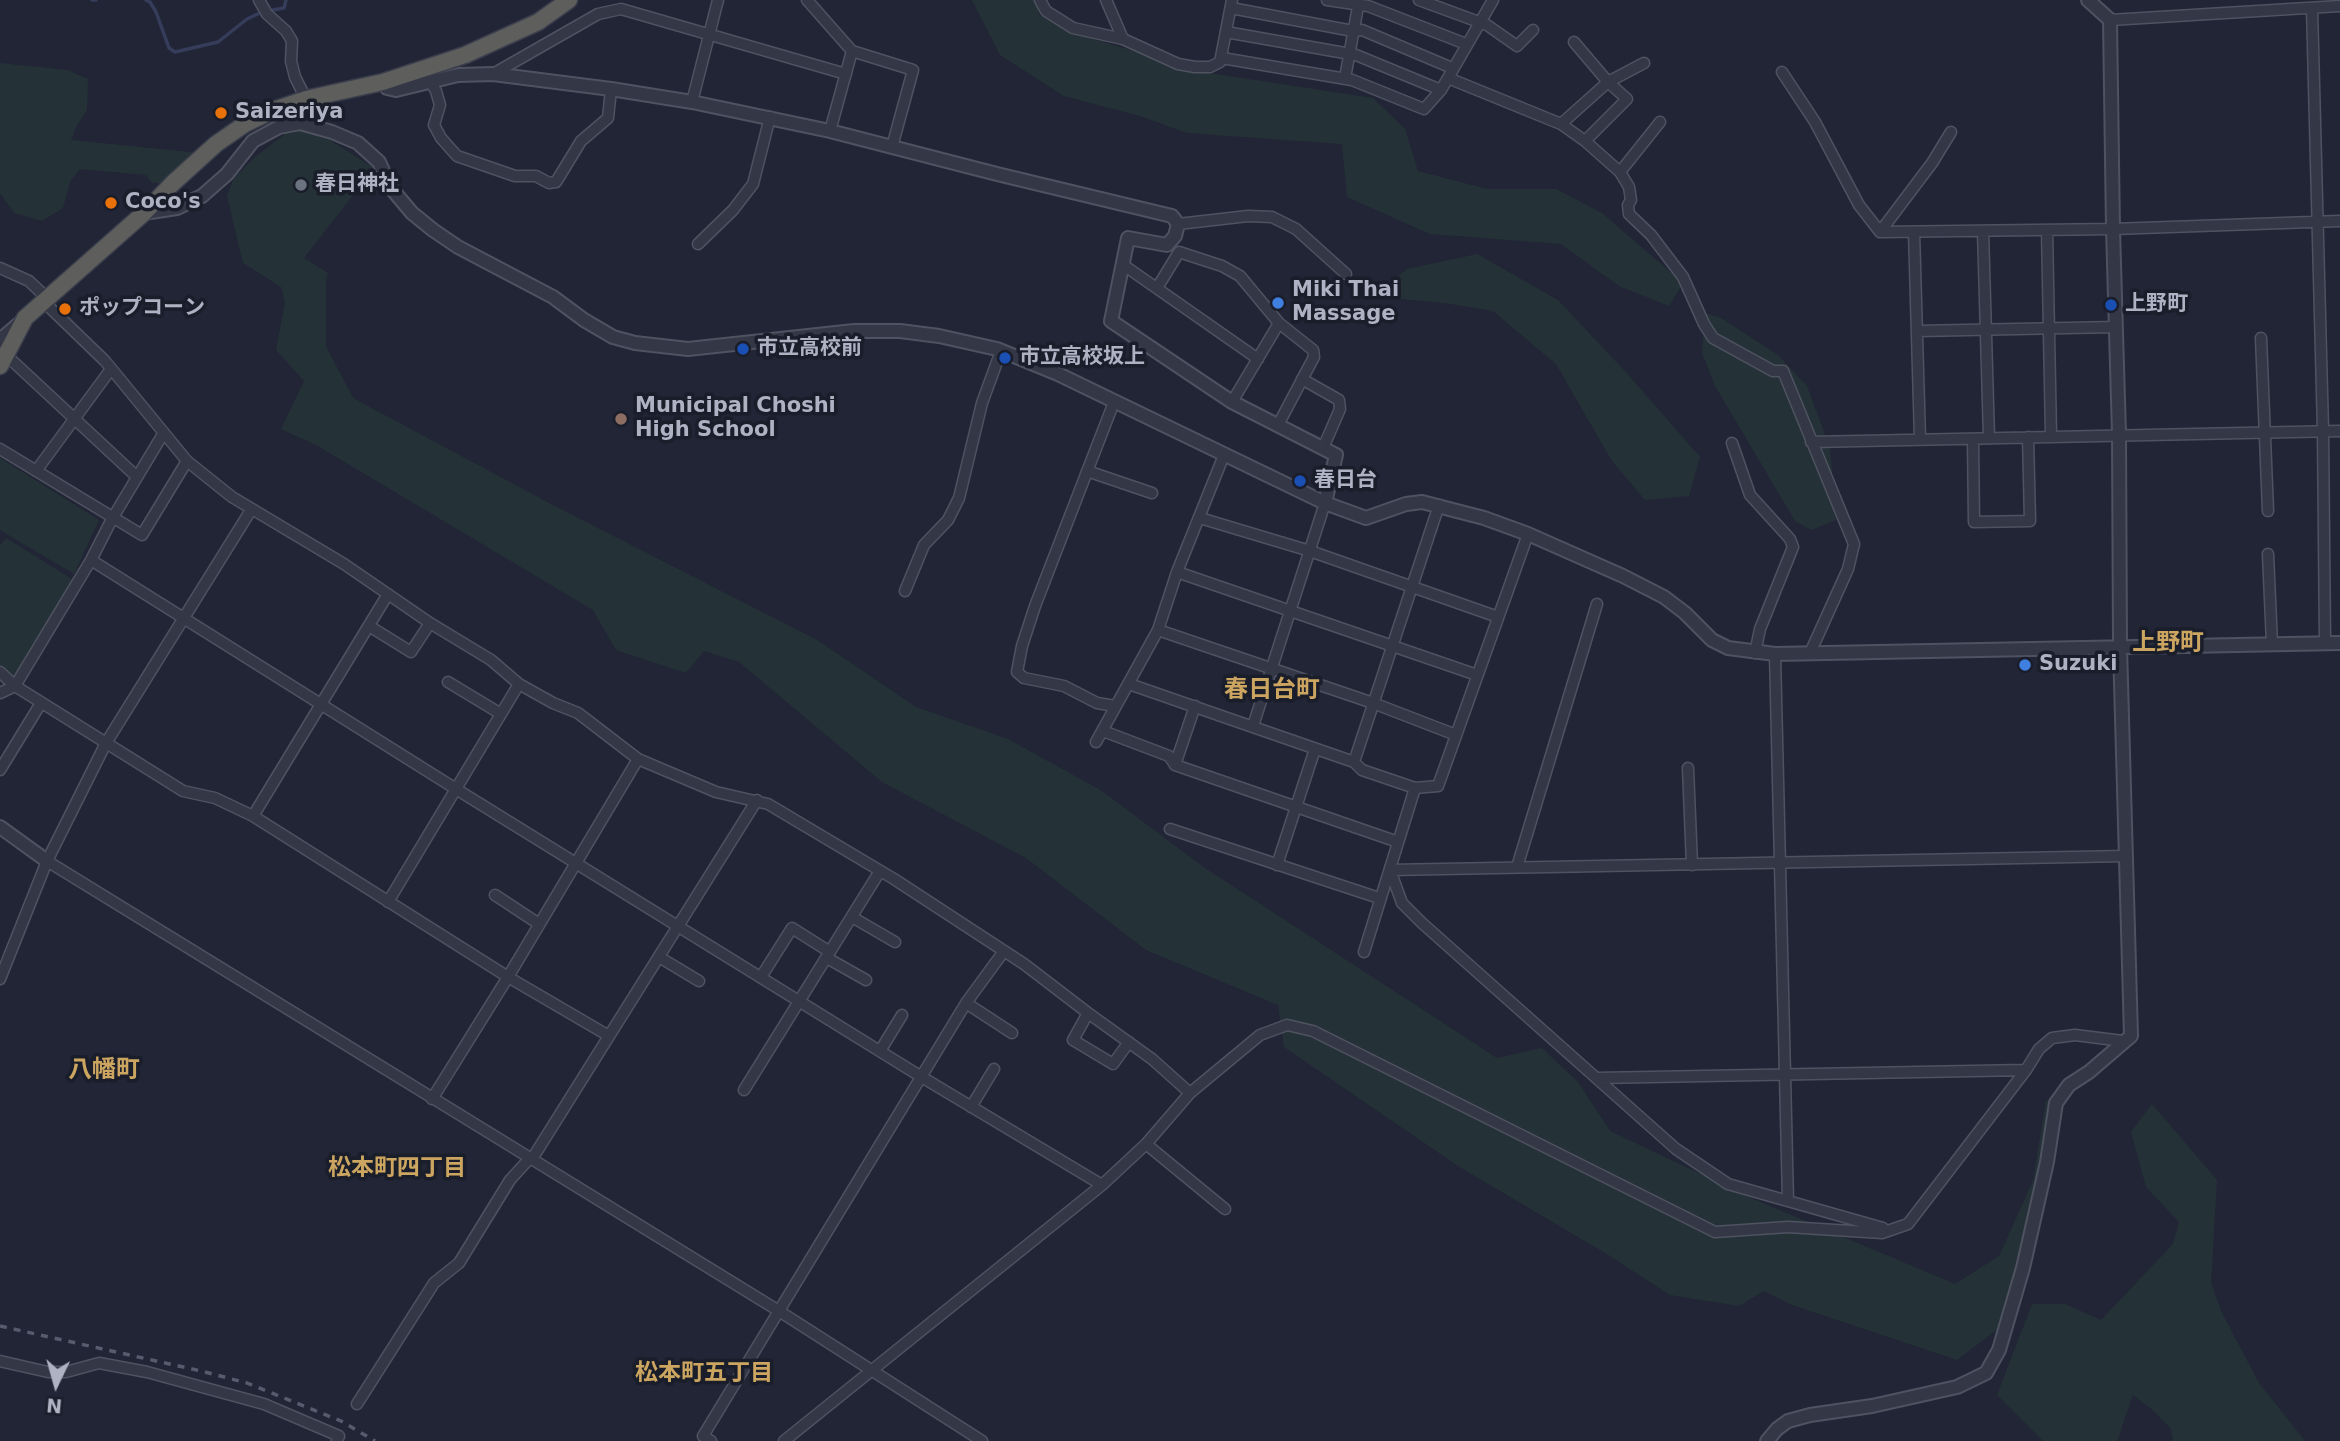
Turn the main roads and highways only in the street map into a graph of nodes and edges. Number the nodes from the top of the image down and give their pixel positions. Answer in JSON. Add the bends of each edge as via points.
{"nodes":[{"id":1,"x":569,"y":0,"type":"edge"},
{"id":2,"x":2,"y":353,"type":"edge"}],
"edges":[{"from":1,"to":2,"type":"highway","via":[[538,22],[465,55],[383,82],[306,99],[260,116],[230,134],[25,318]]}]}
